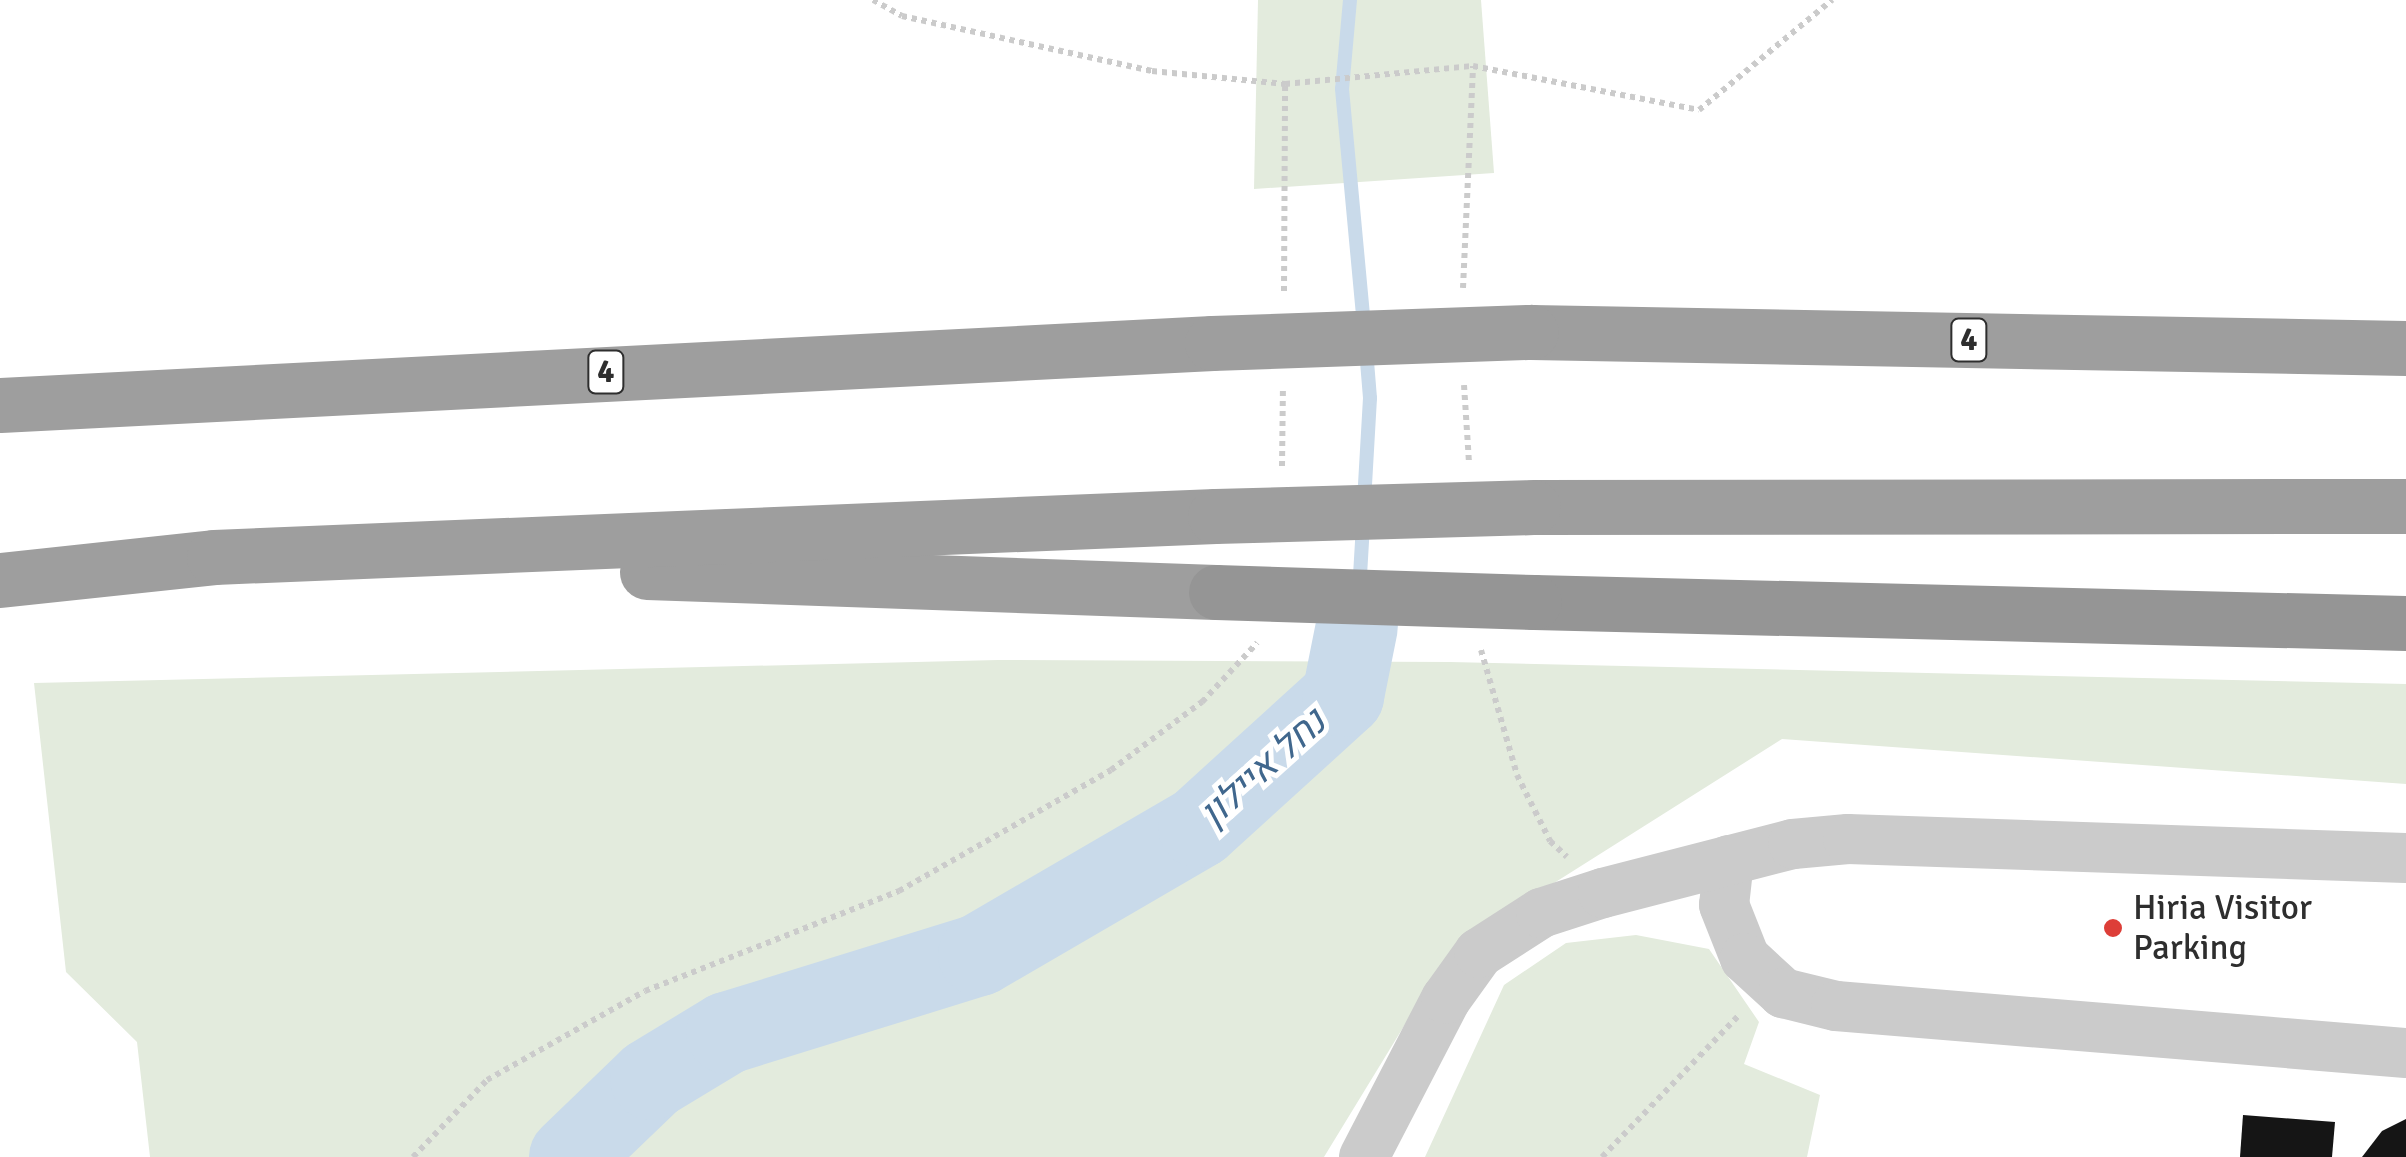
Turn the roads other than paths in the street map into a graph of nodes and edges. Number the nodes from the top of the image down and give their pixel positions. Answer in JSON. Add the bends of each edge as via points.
{"nodes":[{"id":1,"x":2406,"y":348,"type":"edge"},
{"id":2,"x":0,"y":405,"type":"edge"},
{"id":3,"x":2406,"y":506,"type":"edge"},
{"id":4,"x":214,"y":558,"type":"junction"},
{"id":5,"x":0,"y":580,"type":"edge"},
{"id":6,"x":2399,"y":624,"type":"edge"},
{"id":7,"x":2382,"y":857,"type":"edge"},
{"id":8,"x":1729,"y":860,"type":"junction"},
{"id":9,"x":2406,"y":895,"type":"edge"},
{"id":10,"x":2406,"y":1053,"type":"edge"},
{"id":11,"x":1364,"y":1157,"type":"edge"}],
"edges":[{"from":1,"to":2,"type":"highway","number":"4","bridge":true,"via":[[1531,332]]},
{"from":3,"to":4,"type":"highway","bridge":true,"via":[[1533,507]]},
{"from":4,"to":5,"type":"highway"},
{"from":4,"to":6,"type":"highway","bridge":true},
{"from":7,"to":8,"type":"street","via":[[1848,839]]},
{"from":7,"to":9,"type":"street"},
{"from":8,"to":10,"type":"street","via":[[1724,905],[1745,958],[1783,993],[1836,1006]]},
{"from":8,"to":11,"type":"street","via":[[1541,913],[1479,953],[1446,999]]}]}
